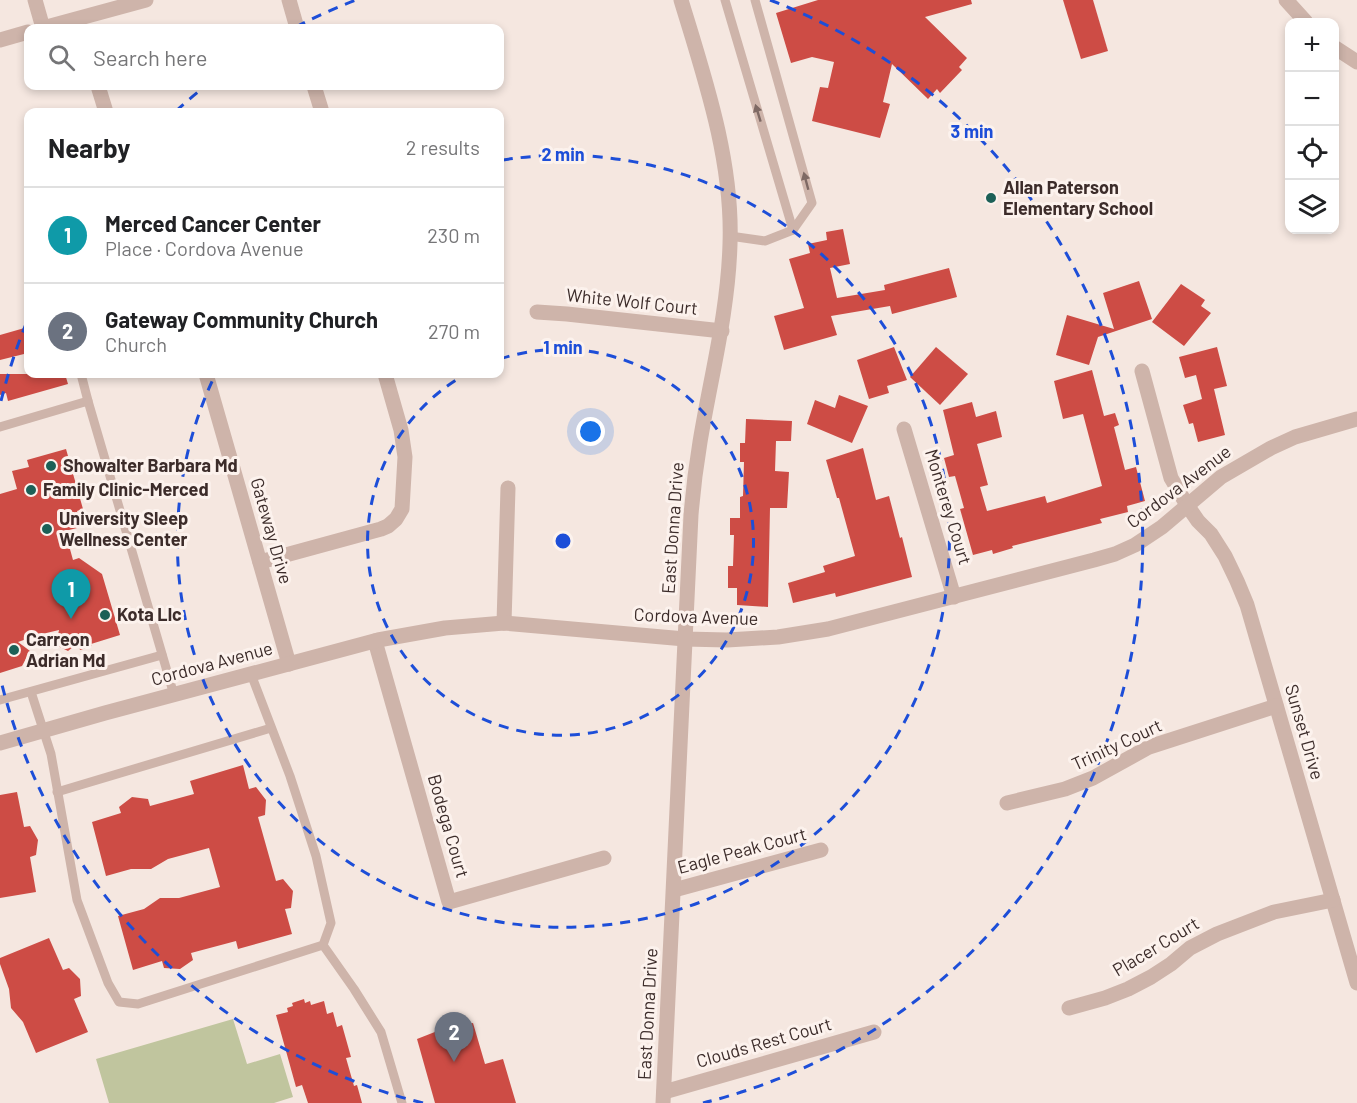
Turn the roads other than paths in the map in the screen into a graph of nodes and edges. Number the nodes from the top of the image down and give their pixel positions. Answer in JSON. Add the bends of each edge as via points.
{"nodes":[{"id":1,"x":35,"y":0,"type":"edge"},
{"id":2,"x":146,"y":0,"type":"edge"},
{"id":3,"x":289,"y":0,"type":"edge"},
{"id":4,"x":681,"y":0,"type":"edge"},
{"id":5,"x":725,"y":0,"type":"edge"},
{"id":6,"x":755,"y":0,"type":"edge"},
{"id":7,"x":1286,"y":0,"type":"edge"},
{"id":8,"x":1302,"y":18,"type":"edge"},
{"id":9,"x":42,"y":24,"type":"edge"},
{"id":10,"x":80,"y":24,"type":"edge"},
{"id":11,"x":296,"y":24,"type":"edge"},
{"id":12,"x":24,"y":33,"type":"edge"},
{"id":13,"x":0,"y":40,"type":"edge"},
{"id":14,"x":1339,"y":50,"type":"edge"},
{"id":15,"x":1357,"y":62,"type":"edge"},
{"id":16,"x":99,"y":90,"type":"edge"},
{"id":17,"x":315,"y":90,"type":"edge"},
{"id":18,"x":105,"y":108,"type":"edge"},
{"id":19,"x":321,"y":108,"type":"edge"},
{"id":20,"x":793,"y":230,"type":"junction"},
{"id":21,"x":730,"y":236,"type":"junction"},
{"id":22,"x":537,"y":312,"type":"dead end"},
{"id":23,"x":722,"y":331,"type":"junction"},
{"id":24,"x":1142,"y":370,"type":"dead end"},
{"id":25,"x":82,"y":378,"type":"edge"},
{"id":26,"x":207,"y":378,"type":"edge"},
{"id":27,"x":386,"y":378,"type":"edge"},
{"id":28,"x":88,"y":401,"type":"junction"},
{"id":29,"x":1357,"y":419,"type":"edge"},
{"id":30,"x":0,"y":427,"type":"edge"},
{"id":31,"x":904,"y":429,"type":"dead end"},
{"id":32,"x":508,"y":488,"type":"dead end"},
{"id":33,"x":1187,"y":506,"type":"junction"},
{"id":34,"x":260,"y":562,"type":"junction"},
{"id":35,"x":954,"y":597,"type":"junction"},
{"id":36,"x":504,"y":623,"type":"junction"},
{"id":37,"x":685,"y":639,"type":"junction"},
{"id":38,"x":375,"y":641,"type":"junction"},
{"id":39,"x":162,"y":655,"type":"junction"},
{"id":40,"x":289,"y":664,"type":"junction"},
{"id":41,"x":251,"y":674,"type":"junction"},
{"id":42,"x":32,"y":692,"type":"junction"},
{"id":43,"x":174,"y":694,"type":"junction"},
{"id":44,"x":0,"y":700,"type":"edge"},
{"id":45,"x":1276,"y":706,"type":"junction"},
{"id":46,"x":271,"y":728,"type":"junction"},
{"id":47,"x":43,"y":731,"type":"junction"},
{"id":48,"x":0,"y":744,"type":"edge"},
{"id":49,"x":57,"y":792,"type":"junction"},
{"id":50,"x":1007,"y":803,"type":"dead end"},
{"id":51,"x":821,"y":850,"type":"dead end"},
{"id":52,"x":604,"y":858,"type":"dead end"},
{"id":53,"x":674,"y":890,"type":"junction"},
{"id":54,"x":1333,"y":900,"type":"junction"},
{"id":55,"x":323,"y":945,"type":"junction"},
{"id":56,"x":1357,"y":983,"type":"edge"},
{"id":57,"x":1068,"y":1008,"type":"dead end"},
{"id":58,"x":874,"y":1032,"type":"dead end"},
{"id":59,"x":663,"y":1097,"type":"edge"},
{"id":60,"x":402,"y":1103,"type":"edge"}],
"edges":[{"from":1,"to":9,"type":"street"},
{"from":2,"to":10,"type":"street"},
{"from":3,"to":11,"type":"street"},
{"from":4,"to":21,"type":"street","name":"East Donna Drive","via":[[716,127],[728,193]]},
{"from":20,"to":5,"type":"lane","one_way":true},
{"from":20,"to":6,"type":"lane","one_way":true,"via":[[812,203]]},
{"from":7,"to":8,"type":"street"},
{"from":12,"to":13,"type":"street"},
{"from":14,"to":15,"type":"street"},
{"from":16,"to":18,"type":"street"},
{"from":17,"to":19,"type":"street"},
{"from":20,"to":21,"type":"lane","via":[[765,241]]},
{"from":21,"to":23,"type":"street","name":"East Donna Drive"},
{"from":22,"to":23,"type":"street","name":"White Wolf Court"},
{"from":23,"to":37,"type":"street","name":"East Donna Drive","via":[[694,478]]},
{"from":24,"to":33,"type":"street","name":"Sunset Drive","via":[[1171,478]]},
{"from":25,"to":28,"type":"lane"},
{"from":26,"to":34,"type":"street","name":"Gateway Drive"},
{"from":27,"to":34,"type":"street","via":[[405,458],[402,508],[396,519],[381,529]]},
{"from":28,"to":30,"type":"lane"},
{"from":28,"to":39,"type":"lane"},
{"from":29,"to":33,"type":"street","name":"Cordova Avenue","via":[[1271,448],[1221,477]]},
{"from":31,"to":35,"type":"street","name":"Monterey Court"},
{"from":32,"to":36,"type":"street"},
{"from":33,"to":35,"type":"street","name":"Cordova Avenue","via":[[1162,527],[1115,554]]},
{"from":33,"to":45,"type":"street","name":"Sunset Drive","via":[[1211,534],[1237,580]]},
{"from":34,"to":40,"type":"street","name":"Gateway Drive"},
{"from":35,"to":37,"type":"street","name":"Cordova Avenue","via":[[828,629],[778,637]]},
{"from":36,"to":37,"type":"street","name":"Cordova Avenue"},
{"from":36,"to":38,"type":"street","name":"Cordova Avenue","via":[[445,628]]},
{"from":37,"to":53,"type":"street","name":"East Donna Drive"},
{"from":38,"to":40,"type":"street","name":"Cordova Avenue"},
{"from":38,"to":52,"type":"street","name":"Bodega Court","via":[[449,902]]},
{"from":39,"to":42,"type":"lane"},
{"from":39,"to":43,"type":"lane"},
{"from":40,"to":41,"type":"street","name":"Cordova Avenue"},
{"from":41,"to":43,"type":"street","name":"Cordova Avenue"},
{"from":41,"to":46,"type":"lane"},
{"from":42,"to":44,"type":"lane"},
{"from":42,"to":47,"type":"lane"},
{"from":43,"to":47,"type":"street","name":"Cordova Avenue"},
{"from":45,"to":50,"type":"street","name":"Trinity Court","via":[[1149,747],[1065,789]]},
{"from":45,"to":54,"type":"street","name":"Sunset Drive"},
{"from":46,"to":49,"type":"lane"},
{"from":46,"to":55,"type":"lane","via":[[316,855],[331,923]]},
{"from":47,"to":48,"type":"street","name":"Cordova Avenue"},
{"from":47,"to":49,"type":"lane"},
{"from":49,"to":55,"type":"lane","via":[[77,900],[119,1002],[138,1004]]},
{"from":51,"to":53,"type":"street","name":"Eagle Peak Court"},
{"from":53,"to":59,"type":"street","name":"East Donna Drive"},
{"from":54,"to":56,"type":"street","name":"Sunset Drive"},
{"from":54,"to":57,"type":"street","name":"Placer Court","via":[[1274,912],[1217,934],[1128,989]]},
{"from":55,"to":60,"type":"lane","via":[[381,1032]]},
{"from":58,"to":59,"type":"street","name":"Clouds Rest Court"}]}
